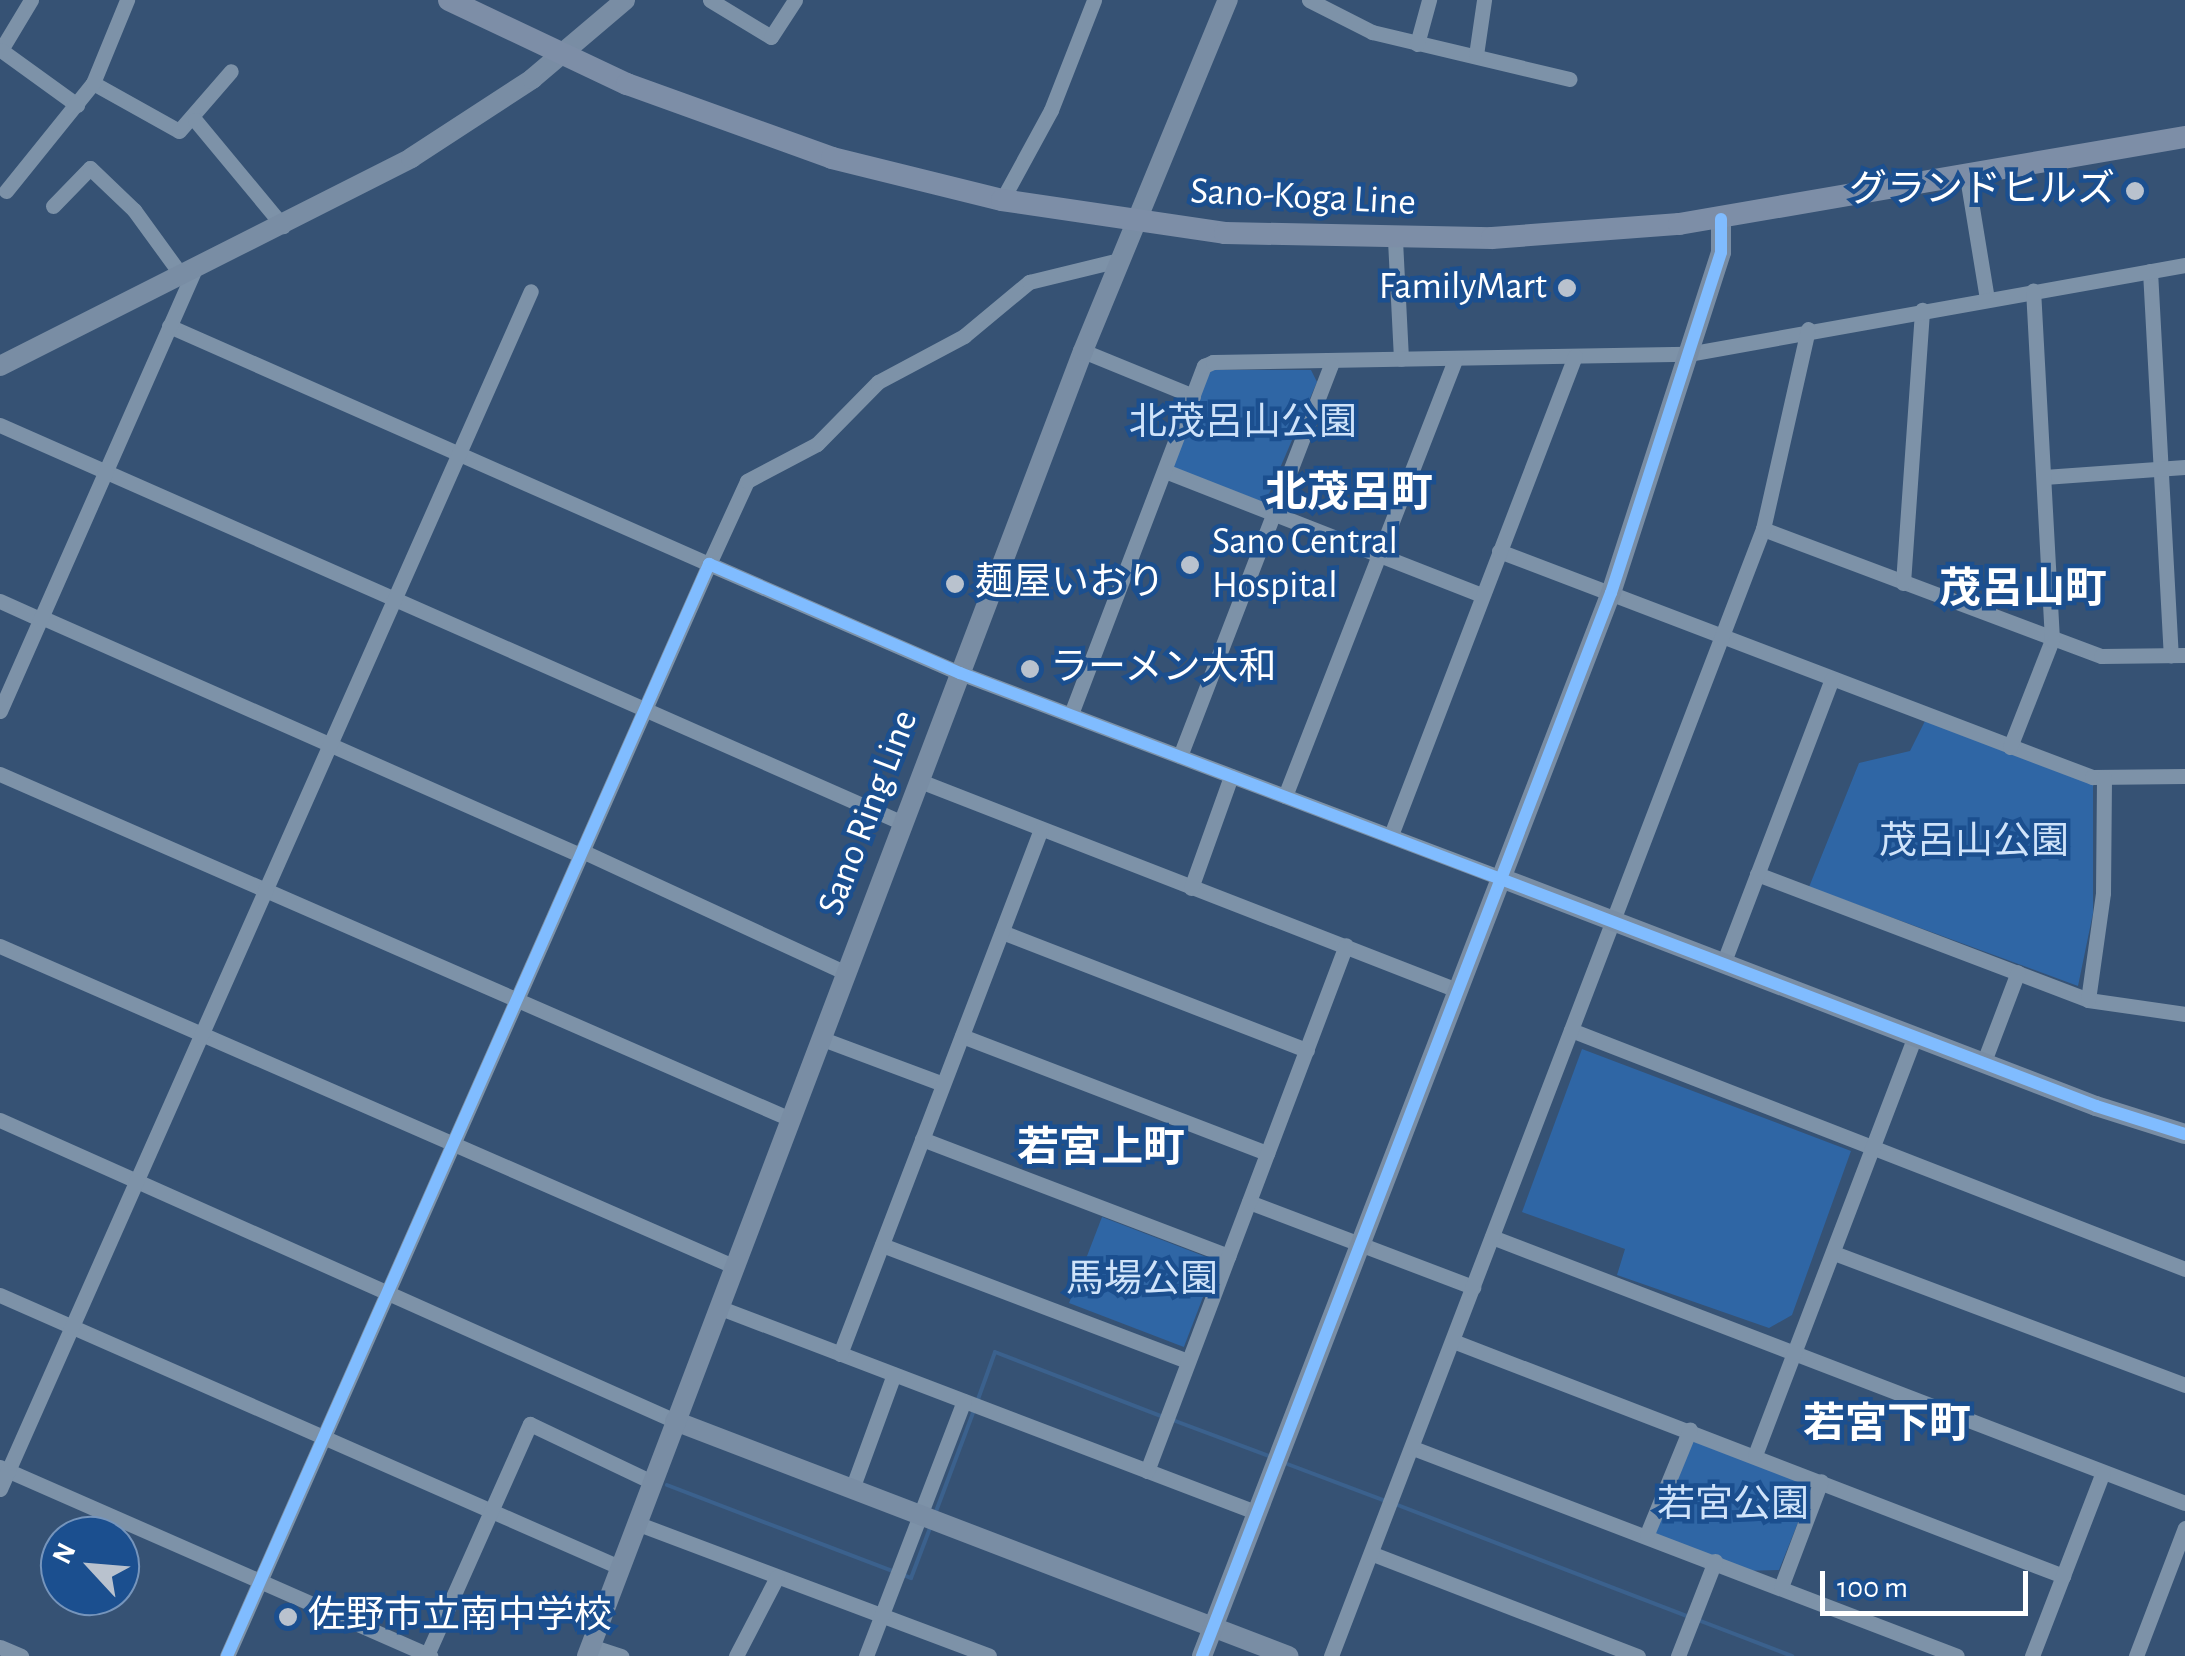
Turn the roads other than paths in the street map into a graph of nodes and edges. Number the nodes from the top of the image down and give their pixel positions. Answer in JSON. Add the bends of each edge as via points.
{"nodes":[{"id":1,"x":31,"y":0,"type":"edge"},
{"id":2,"x":127,"y":0,"type":"edge"},
{"id":3,"x":449,"y":0,"type":"edge"},
{"id":4,"x":625,"y":0,"type":"edge"},
{"id":5,"x":710,"y":0,"type":"edge"},
{"id":6,"x":795,"y":0,"type":"edge"},
{"id":7,"x":1094,"y":0,"type":"edge"},
{"id":8,"x":1228,"y":0,"type":"edge"},
{"id":9,"x":1309,"y":0,"type":"edge"},
{"id":10,"x":1429,"y":0,"type":"edge"},
{"id":11,"x":1484,"y":0,"type":"edge"},
{"id":12,"x":1417,"y":44,"type":"junction"},
{"id":13,"x":1476,"y":55,"type":"junction"},
{"id":14,"x":562,"y":56,"type":"junction"},
{"id":15,"x":10,"y":61,"type":"junction"},
{"id":16,"x":231,"y":70,"type":"dead end"},
{"id":17,"x":0,"y":76,"type":"edge"},
{"id":18,"x":1569,"y":79,"type":"dead end"},
{"id":19,"x":93,"y":84,"type":"junction"},
{"id":20,"x":77,"y":104,"type":"junction"},
{"id":21,"x":196,"y":120,"type":"junction"},
{"id":22,"x":2185,"y":137,"type":"edge"},
{"id":23,"x":1967,"y":178,"type":"junction"},
{"id":24,"x":6,"y":191,"type":"dead end"},
{"id":25,"x":1002,"y":200,"type":"junction"},
{"id":26,"x":53,"y":206,"type":"dead end"},
{"id":27,"x":1721,"y":219,"type":"junction"},
{"id":28,"x":1135,"y":222,"type":"junction"},
{"id":29,"x":283,"y":226,"type":"junction"},
{"id":30,"x":1395,"y":240,"type":"junction"},
{"id":31,"x":1119,"y":260,"type":"junction"},
{"id":32,"x":2185,"y":265,"type":"edge"},
{"id":33,"x":2150,"y":271,"type":"junction"},
{"id":34,"x":188,"y":272,"type":"junction"},
{"id":35,"x":531,"y":291,"type":"dead end"},
{"id":36,"x":2033,"y":291,"type":"junction"},
{"id":37,"x":1987,"y":299,"type":"junction"},
{"id":38,"x":1922,"y":310,"type":"junction"},
{"id":39,"x":169,"y":326,"type":"junction"},
{"id":40,"x":1808,"y":330,"type":"junction"},
{"id":41,"x":1083,"y":352,"type":"junction"},
{"id":42,"x":1688,"y":354,"type":"junction"},
{"id":43,"x":1575,"y":356,"type":"junction"},
{"id":44,"x":1454,"y":359,"type":"junction"},
{"id":45,"x":1402,"y":360,"type":"junction"},
{"id":46,"x":1331,"y":364,"type":"junction"},
{"id":47,"x":0,"y":366,"type":"edge"},
{"id":48,"x":1193,"y":396,"type":"junction"},
{"id":49,"x":0,"y":425,"type":"edge"},
{"id":50,"x":458,"y":452,"type":"junction"},
{"id":51,"x":2185,"y":466,"type":"edge"},
{"id":52,"x":2159,"y":468,"type":"junction"},
{"id":53,"x":1165,"y":471,"type":"junction"},
{"id":54,"x":104,"y":473,"type":"junction"},
{"id":55,"x":2044,"y":477,"type":"junction"},
{"id":56,"x":1273,"y":513,"type":"junction"},
{"id":57,"x":1764,"y":529,"type":"junction"},
{"id":58,"x":1499,"y":551,"type":"junction"},
{"id":59,"x":1378,"y":554,"type":"junction"},
{"id":60,"x":709,"y":564,"type":"junction"},
{"id":61,"x":1903,"y":583,"type":"junction"},
{"id":62,"x":1610,"y":594,"type":"junction"},
{"id":63,"x":1482,"y":595,"type":"junction"},
{"id":64,"x":392,"y":600,"type":"junction"},
{"id":65,"x":0,"y":601,"type":"edge"},
{"id":66,"x":40,"y":618,"type":"junction"},
{"id":67,"x":1724,"y":637,"type":"junction"},
{"id":68,"x":2052,"y":640,"type":"junction"},
{"id":69,"x":2178,"y":655,"type":"edge"},
{"id":70,"x":960,"y":673,"type":"junction"},
{"id":71,"x":1832,"y":680,"type":"junction"},
{"id":72,"x":646,"y":709,"type":"junction"},
{"id":73,"x":0,"y":711,"type":"edge"},
{"id":74,"x":1071,"y":714,"type":"junction"},
{"id":75,"x":328,"y":744,"type":"junction"},
{"id":76,"x":2010,"y":747,"type":"junction"},
{"id":77,"x":1180,"y":756,"type":"junction"},
{"id":78,"x":0,"y":774,"type":"edge"},
{"id":79,"x":1232,"y":776,"type":"junction"},
{"id":80,"x":2185,"y":776,"type":"edge"},
{"id":81,"x":2104,"y":777,"type":"junction"},
{"id":82,"x":920,"y":782,"type":"junction"},
{"id":83,"x":1285,"y":796,"type":"junction"},
{"id":84,"x":903,"y":823,"type":"junction"},
{"id":85,"x":1041,"y":829,"type":"junction"},
{"id":86,"x":1392,"y":835,"type":"junction"},
{"id":87,"x":581,"y":854,"type":"junction"},
{"id":88,"x":1757,"y":874,"type":"junction"},
{"id":89,"x":1500,"y":878,"type":"junction"},
{"id":90,"x":1192,"y":888,"type":"junction"},
{"id":91,"x":265,"y":890,"type":"junction"},
{"id":92,"x":1612,"y":921,"type":"junction"},
{"id":93,"x":1002,"y":932,"type":"junction"},
{"id":94,"x":1346,"y":945,"type":"junction"},
{"id":95,"x":0,"y":946,"type":"edge"},
{"id":96,"x":1723,"y":964,"type":"junction"},
{"id":97,"x":2018,"y":972,"type":"junction"},
{"id":98,"x":846,"y":973,"type":"junction"},
{"id":99,"x":1458,"y":990,"type":"junction"},
{"id":100,"x":517,"y":1000,"type":"junction"},
{"id":101,"x":2088,"y":1000,"type":"junction"},
{"id":102,"x":2185,"y":1014,"type":"edge"},
{"id":103,"x":1571,"y":1030,"type":"junction"},
{"id":104,"x":202,"y":1034,"type":"junction"},
{"id":105,"x":962,"y":1036,"type":"junction"},
{"id":106,"x":1915,"y":1037,"type":"junction"},
{"id":107,"x":820,"y":1038,"type":"junction"},
{"id":108,"x":1307,"y":1050,"type":"junction"},
{"id":109,"x":1983,"y":1064,"type":"junction"},
{"id":110,"x":943,"y":1084,"type":"junction"},
{"id":111,"x":790,"y":1119,"type":"junction"},
{"id":112,"x":0,"y":1120,"type":"edge"},
{"id":113,"x":2185,"y":1134,"type":"edge"},
{"id":114,"x":922,"y":1139,"type":"junction"},
{"id":115,"x":453,"y":1142,"type":"junction"},
{"id":116,"x":1872,"y":1151,"type":"junction"},
{"id":117,"x":1267,"y":1154,"type":"junction"},
{"id":118,"x":137,"y":1180,"type":"junction"},
{"id":119,"x":1249,"y":1202,"type":"junction"},
{"id":120,"x":1492,"y":1237,"type":"junction"},
{"id":121,"x":1360,"y":1244,"type":"junction"},
{"id":122,"x":882,"y":1245,"type":"junction"},
{"id":123,"x":1834,"y":1253,"type":"junction"},
{"id":124,"x":1228,"y":1256,"type":"junction"},
{"id":125,"x":733,"y":1266,"type":"junction"},
{"id":126,"x":2185,"y":1269,"type":"edge"},
{"id":127,"x":1473,"y":1287,"type":"junction"},
{"id":128,"x":389,"y":1290,"type":"junction"},
{"id":129,"x":0,"y":1294,"type":"edge"},
{"id":130,"x":718,"y":1308,"type":"junction"},
{"id":131,"x":72,"y":1326,"type":"junction"},
{"id":132,"x":1453,"y":1341,"type":"junction"},
{"id":133,"x":840,"y":1354,"type":"junction"},
{"id":134,"x":1794,"y":1354,"type":"junction"},
{"id":135,"x":1188,"y":1361,"type":"junction"},
{"id":136,"x":894,"y":1374,"type":"junction"},
{"id":137,"x":2185,"y":1385,"type":"edge"},
{"id":138,"x":964,"y":1401,"type":"junction"},
{"id":139,"x":675,"y":1422,"type":"junction"},
{"id":140,"x":1690,"y":1429,"type":"junction"},
{"id":141,"x":324,"y":1435,"type":"junction"},
{"id":142,"x":1413,"y":1448,"type":"junction"},
{"id":143,"x":1755,"y":1455,"type":"junction"},
{"id":144,"x":4,"y":1469,"type":"edge"},
{"id":145,"x":1147,"y":1471,"type":"junction"},
{"id":146,"x":2103,"y":1472,"type":"junction"},
{"id":147,"x":1821,"y":1481,"type":"junction"},
{"id":148,"x":652,"y":1482,"type":"junction"},
{"id":149,"x":0,"y":1489,"type":"edge"},
{"id":150,"x":852,"y":1489,"type":"junction"},
{"id":151,"x":2185,"y":1503,"type":"edge"},
{"id":152,"x":490,"y":1509,"type":"junction"},
{"id":153,"x":1258,"y":1513,"type":"junction"},
{"id":154,"x":921,"y":1516,"type":"junction"},
{"id":155,"x":636,"y":1523,"type":"junction"},
{"id":156,"x":2185,"y":1528,"type":"edge"},
{"id":157,"x":1647,"y":1534,"type":"junction"},
{"id":158,"x":1372,"y":1554,"type":"junction"},
{"id":159,"x":1715,"y":1560,"type":"junction"},
{"id":160,"x":619,"y":1567,"type":"junction"},
{"id":161,"x":2063,"y":1576,"type":"junction"},
{"id":162,"x":777,"y":1577,"type":"junction"},
{"id":163,"x":261,"y":1584,"type":"junction"},
{"id":164,"x":1781,"y":1587,"type":"junction"},
{"id":165,"x":883,"y":1615,"type":"junction"},
{"id":166,"x":1213,"y":1626,"type":"junction"},
{"id":167,"x":0,"y":1647,"type":"edge"},
{"id":168,"x":589,"y":1651,"type":"edge"},
{"id":169,"x":428,"y":1655,"type":"edge"},
{"id":170,"x":21,"y":1656,"type":"edge"},
{"id":171,"x":227,"y":1656,"type":"edge"},
{"id":172,"x":621,"y":1656,"type":"edge"},
{"id":173,"x":736,"y":1656,"type":"edge"},
{"id":174,"x":866,"y":1656,"type":"edge"},
{"id":175,"x":989,"y":1656,"type":"edge"},
{"id":176,"x":1202,"y":1656,"type":"edge"},
{"id":177,"x":1288,"y":1656,"type":"edge"},
{"id":178,"x":1331,"y":1656,"type":"edge"},
{"id":179,"x":1638,"y":1656,"type":"edge"},
{"id":180,"x":1678,"y":1656,"type":"edge"},
{"id":181,"x":1957,"y":1656,"type":"edge"},
{"id":182,"x":2032,"y":1656,"type":"edge"},
{"id":183,"x":2136,"y":1656,"type":"edge"}],
"edges":[{"from":1,"to":15,"type":"street","via":[[1,50]]},
{"from":2,"to":19,"type":"street"},
{"from":3,"to":14,"type":"main road","name":"Sano-Koga Line"},
{"from":4,"to":14,"type":"street"},
{"from":5,"to":6,"type":"street","via":[[772,37]]},
{"from":7,"to":25,"type":"street","via":[[1051,110]]},
{"from":8,"to":28,"type":"street","name":"Sano Ring Line"},
{"from":9,"to":12,"type":"street","via":[[1372,32]]},
{"from":10,"to":12,"type":"street"},
{"from":11,"to":13,"type":"street"},
{"from":12,"to":13,"type":"street"},
{"from":13,"to":18,"type":"street"},
{"from":14,"to":25,"type":"main road","name":"Sano-Koga Line","via":[[751,132]]},
{"from":14,"to":29,"type":"street","via":[[451,134]]},
{"from":15,"to":17,"type":"street"},
{"from":15,"to":20,"type":"street"},
{"from":16,"to":21,"type":"street"},
{"from":19,"to":20,"type":"street"},
{"from":19,"to":21,"type":"street","via":[[180,131]]},
{"from":20,"to":24,"type":"street"},
{"from":21,"to":29,"type":"street"},
{"from":22,"to":23,"type":"main road","name":"Sano-Koga Line"},
{"from":23,"to":27,"type":"main road","name":"Sano-Koga Line"},
{"from":23,"to":37,"type":"street"},
{"from":25,"to":28,"type":"main road","name":"Sano-Koga Line"},
{"from":26,"to":34,"type":"street","via":[[90,168]]},
{"from":27,"to":30,"type":"main road","name":"Sano-Koga Line"},
{"from":27,"to":42,"type":"street","via":[[1721,252]]},
{"from":28,"to":30,"type":"main road","name":"Sano-Koga Line","via":[[1225,234]]},
{"from":28,"to":31,"type":"street","name":"Sano Ring Line"},
{"from":29,"to":34,"type":"street"},
{"from":30,"to":45,"type":"street"},
{"from":31,"to":41,"type":"street","name":"Sano Ring Line"},
{"from":31,"to":60,"type":"street","via":[[1029,282],[964,336],[878,382],[817,444],[747,481]]},
{"from":32,"to":33,"type":"street"},
{"from":33,"to":36,"type":"street"},
{"from":33,"to":52,"type":"street"},
{"from":34,"to":39,"type":"street"},
{"from":34,"to":47,"type":"street"},
{"from":35,"to":50,"type":"street"},
{"from":36,"to":37,"type":"street"},
{"from":36,"to":55,"type":"street"},
{"from":37,"to":38,"type":"street"},
{"from":38,"to":40,"type":"street"},
{"from":38,"to":61,"type":"street"},
{"from":39,"to":50,"type":"street"},
{"from":39,"to":54,"type":"street"},
{"from":40,"to":42,"type":"street"},
{"from":40,"to":57,"type":"street"},
{"from":41,"to":48,"type":"street"},
{"from":41,"to":70,"type":"street","name":"Sano Ring Line"},
{"from":42,"to":43,"type":"street"},
{"from":42,"to":62,"type":"street"},
{"from":43,"to":44,"type":"street"},
{"from":43,"to":58,"type":"street"},
{"from":44,"to":45,"type":"street"},
{"from":44,"to":59,"type":"street"},
{"from":45,"to":46,"type":"street"},
{"from":46,"to":48,"type":"street","via":[[1213,362],[1204,366]]},
{"from":46,"to":56,"type":"street"},
{"from":48,"to":53,"type":"street"},
{"from":49,"to":54,"type":"street"},
{"from":50,"to":60,"type":"street"},
{"from":50,"to":64,"type":"street"},
{"from":51,"to":52,"type":"street"},
{"from":52,"to":55,"type":"street"},
{"from":52,"to":69,"type":"street"},
{"from":53,"to":56,"type":"street"},
{"from":53,"to":74,"type":"street"},
{"from":54,"to":64,"type":"street"},
{"from":54,"to":66,"type":"street"},
{"from":55,"to":68,"type":"street"},
{"from":56,"to":59,"type":"street"},
{"from":56,"to":77,"type":"street"},
{"from":57,"to":61,"type":"street"},
{"from":57,"to":67,"type":"street"},
{"from":58,"to":62,"type":"street"},
{"from":58,"to":63,"type":"street"},
{"from":59,"to":63,"type":"street"},
{"from":59,"to":83,"type":"street"},
{"from":60,"to":70,"type":"street"},
{"from":60,"to":72,"type":"street"},
{"from":61,"to":68,"type":"street"},
{"from":62,"to":67,"type":"street"},
{"from":62,"to":89,"type":"street"},
{"from":63,"to":86,"type":"street"},
{"from":64,"to":72,"type":"street"},
{"from":64,"to":75,"type":"street"},
{"from":65,"to":66,"type":"street"},
{"from":66,"to":73,"type":"street"},
{"from":66,"to":75,"type":"street"},
{"from":67,"to":71,"type":"street"},
{"from":67,"to":92,"type":"street"},
{"from":68,"to":69,"type":"street","via":[[2101,656]]},
{"from":68,"to":76,"type":"street"},
{"from":70,"to":74,"type":"street"},
{"from":70,"to":82,"type":"street","name":"Sano Ring Line"},
{"from":71,"to":76,"type":"street"},
{"from":71,"to":88,"type":"street"},
{"from":72,"to":84,"type":"street"},
{"from":72,"to":87,"type":"street"},
{"from":74,"to":77,"type":"street"},
{"from":75,"to":87,"type":"street"},
{"from":75,"to":91,"type":"street"},
{"from":76,"to":81,"type":"street"},
{"from":77,"to":79,"type":"street"},
{"from":78,"to":91,"type":"street"},
{"from":79,"to":83,"type":"street"},
{"from":79,"to":90,"type":"street"},
{"from":80,"to":81,"type":"street"},
{"from":81,"to":101,"type":"street","via":[[2103,893]]},
{"from":82,"to":84,"type":"street","name":"Sano Ring Line"},
{"from":82,"to":85,"type":"street"},
{"from":83,"to":86,"type":"street"},
{"from":84,"to":98,"type":"street","name":"Sano Ring Line"},
{"from":85,"to":90,"type":"street"},
{"from":85,"to":93,"type":"street"},
{"from":86,"to":89,"type":"street"},
{"from":87,"to":98,"type":"street"},
{"from":87,"to":100,"type":"street"},
{"from":88,"to":96,"type":"street"},
{"from":88,"to":97,"type":"street"},
{"from":89,"to":92,"type":"street"},
{"from":89,"to":99,"type":"street"},
{"from":90,"to":94,"type":"street"},
{"from":91,"to":100,"type":"street"},
{"from":91,"to":104,"type":"street"},
{"from":92,"to":96,"type":"street"},
{"from":92,"to":103,"type":"street"},
{"from":93,"to":105,"type":"street"},
{"from":93,"to":108,"type":"street"},
{"from":94,"to":99,"type":"street"},
{"from":94,"to":108,"type":"street"},
{"from":95,"to":104,"type":"street"},
{"from":96,"to":106,"type":"street"},
{"from":97,"to":101,"type":"street"},
{"from":97,"to":109,"type":"street"},
{"from":98,"to":107,"type":"street","name":"Sano Ring Line"},
{"from":99,"to":121,"type":"street"},
{"from":100,"to":111,"type":"street"},
{"from":100,"to":115,"type":"street"},
{"from":101,"to":102,"type":"street"},
{"from":103,"to":116,"type":"street"},
{"from":103,"to":120,"type":"street"},
{"from":104,"to":115,"type":"street"},
{"from":104,"to":118,"type":"street"},
{"from":105,"to":110,"type":"street"},
{"from":105,"to":117,"type":"street"},
{"from":106,"to":109,"type":"street"},
{"from":106,"to":116,"type":"street"},
{"from":107,"to":110,"type":"street"},
{"from":107,"to":111,"type":"street","name":"Sano Ring Line"},
{"from":108,"to":117,"type":"street"},
{"from":109,"to":113,"type":"street"},
{"from":110,"to":114,"type":"street"},
{"from":111,"to":125,"type":"street","name":"Sano Ring Line"},
{"from":112,"to":118,"type":"street"},
{"from":114,"to":122,"type":"street"},
{"from":114,"to":124,"type":"street"},
{"from":115,"to":125,"type":"street"},
{"from":115,"to":128,"type":"street"},
{"from":116,"to":123,"type":"street"},
{"from":116,"to":126,"type":"street"},
{"from":117,"to":119,"type":"street"},
{"from":118,"to":128,"type":"street"},
{"from":118,"to":131,"type":"street"},
{"from":119,"to":121,"type":"street"},
{"from":119,"to":124,"type":"street"},
{"from":120,"to":127,"type":"street"},
{"from":120,"to":134,"type":"street"},
{"from":121,"to":127,"type":"street"},
{"from":121,"to":153,"type":"street"},
{"from":122,"to":133,"type":"street"},
{"from":122,"to":135,"type":"street"},
{"from":123,"to":134,"type":"street"},
{"from":123,"to":137,"type":"street"},
{"from":124,"to":135,"type":"street"},
{"from":125,"to":130,"type":"street","name":"Sano Ring Line"},
{"from":127,"to":132,"type":"street"},
{"from":128,"to":139,"type":"street"},
{"from":128,"to":141,"type":"street"},
{"from":129,"to":131,"type":"street"},
{"from":130,"to":133,"type":"street"},
{"from":130,"to":139,"type":"street","name":"Sano Ring Line"},
{"from":131,"to":141,"type":"street"},
{"from":131,"to":144,"type":"street"},
{"from":132,"to":140,"type":"street"},
{"from":132,"to":142,"type":"street"},
{"from":133,"to":136,"type":"street"},
{"from":134,"to":143,"type":"street"},
{"from":134,"to":146,"type":"street"},
{"from":135,"to":145,"type":"street"},
{"from":136,"to":138,"type":"street"},
{"from":136,"to":150,"type":"street"},
{"from":138,"to":145,"type":"street"},
{"from":138,"to":154,"type":"street"},
{"from":139,"to":148,"type":"street","name":"Sano Ring Line"},
{"from":139,"to":150,"type":"street"},
{"from":140,"to":143,"type":"street"},
{"from":140,"to":157,"type":"street"},
{"from":141,"to":152,"type":"street"},
{"from":141,"to":163,"type":"street"},
{"from":142,"to":157,"type":"street"},
{"from":142,"to":158,"type":"street"},
{"from":143,"to":147,"type":"street"},
{"from":144,"to":149,"type":"street"},
{"from":144,"to":163,"type":"street"},
{"from":145,"to":153,"type":"street"},
{"from":146,"to":151,"type":"street"},
{"from":146,"to":161,"type":"street"},
{"from":147,"to":161,"type":"street"},
{"from":147,"to":164,"type":"street"},
{"from":148,"to":152,"type":"street","via":[[530,1424]]},
{"from":148,"to":155,"type":"street","name":"Sano Ring Line"},
{"from":150,"to":154,"type":"street"},
{"from":152,"to":160,"type":"street"},
{"from":152,"to":169,"type":"street"},
{"from":153,"to":166,"type":"street"},
{"from":154,"to":165,"type":"street"},
{"from":154,"to":166,"type":"street"},
{"from":155,"to":160,"type":"street","name":"Sano Ring Line"},
{"from":155,"to":162,"type":"street"},
{"from":156,"to":183,"type":"street"},
{"from":157,"to":159,"type":"street"},
{"from":158,"to":178,"type":"street"},
{"from":158,"to":179,"type":"street"},
{"from":159,"to":164,"type":"street"},
{"from":159,"to":180,"type":"street"},
{"from":160,"to":168,"type":"street","name":"Sano Ring Line"},
{"from":161,"to":182,"type":"street"},
{"from":162,"to":165,"type":"street"},
{"from":162,"to":173,"type":"street"},
{"from":163,"to":169,"type":"street"},
{"from":163,"to":171,"type":"street"},
{"from":164,"to":181,"type":"street"},
{"from":165,"to":174,"type":"street"},
{"from":165,"to":175,"type":"street"},
{"from":166,"to":176,"type":"street"},
{"from":166,"to":177,"type":"street"},
{"from":167,"to":170,"type":"street"},
{"from":168,"to":172,"type":"street"}]}
